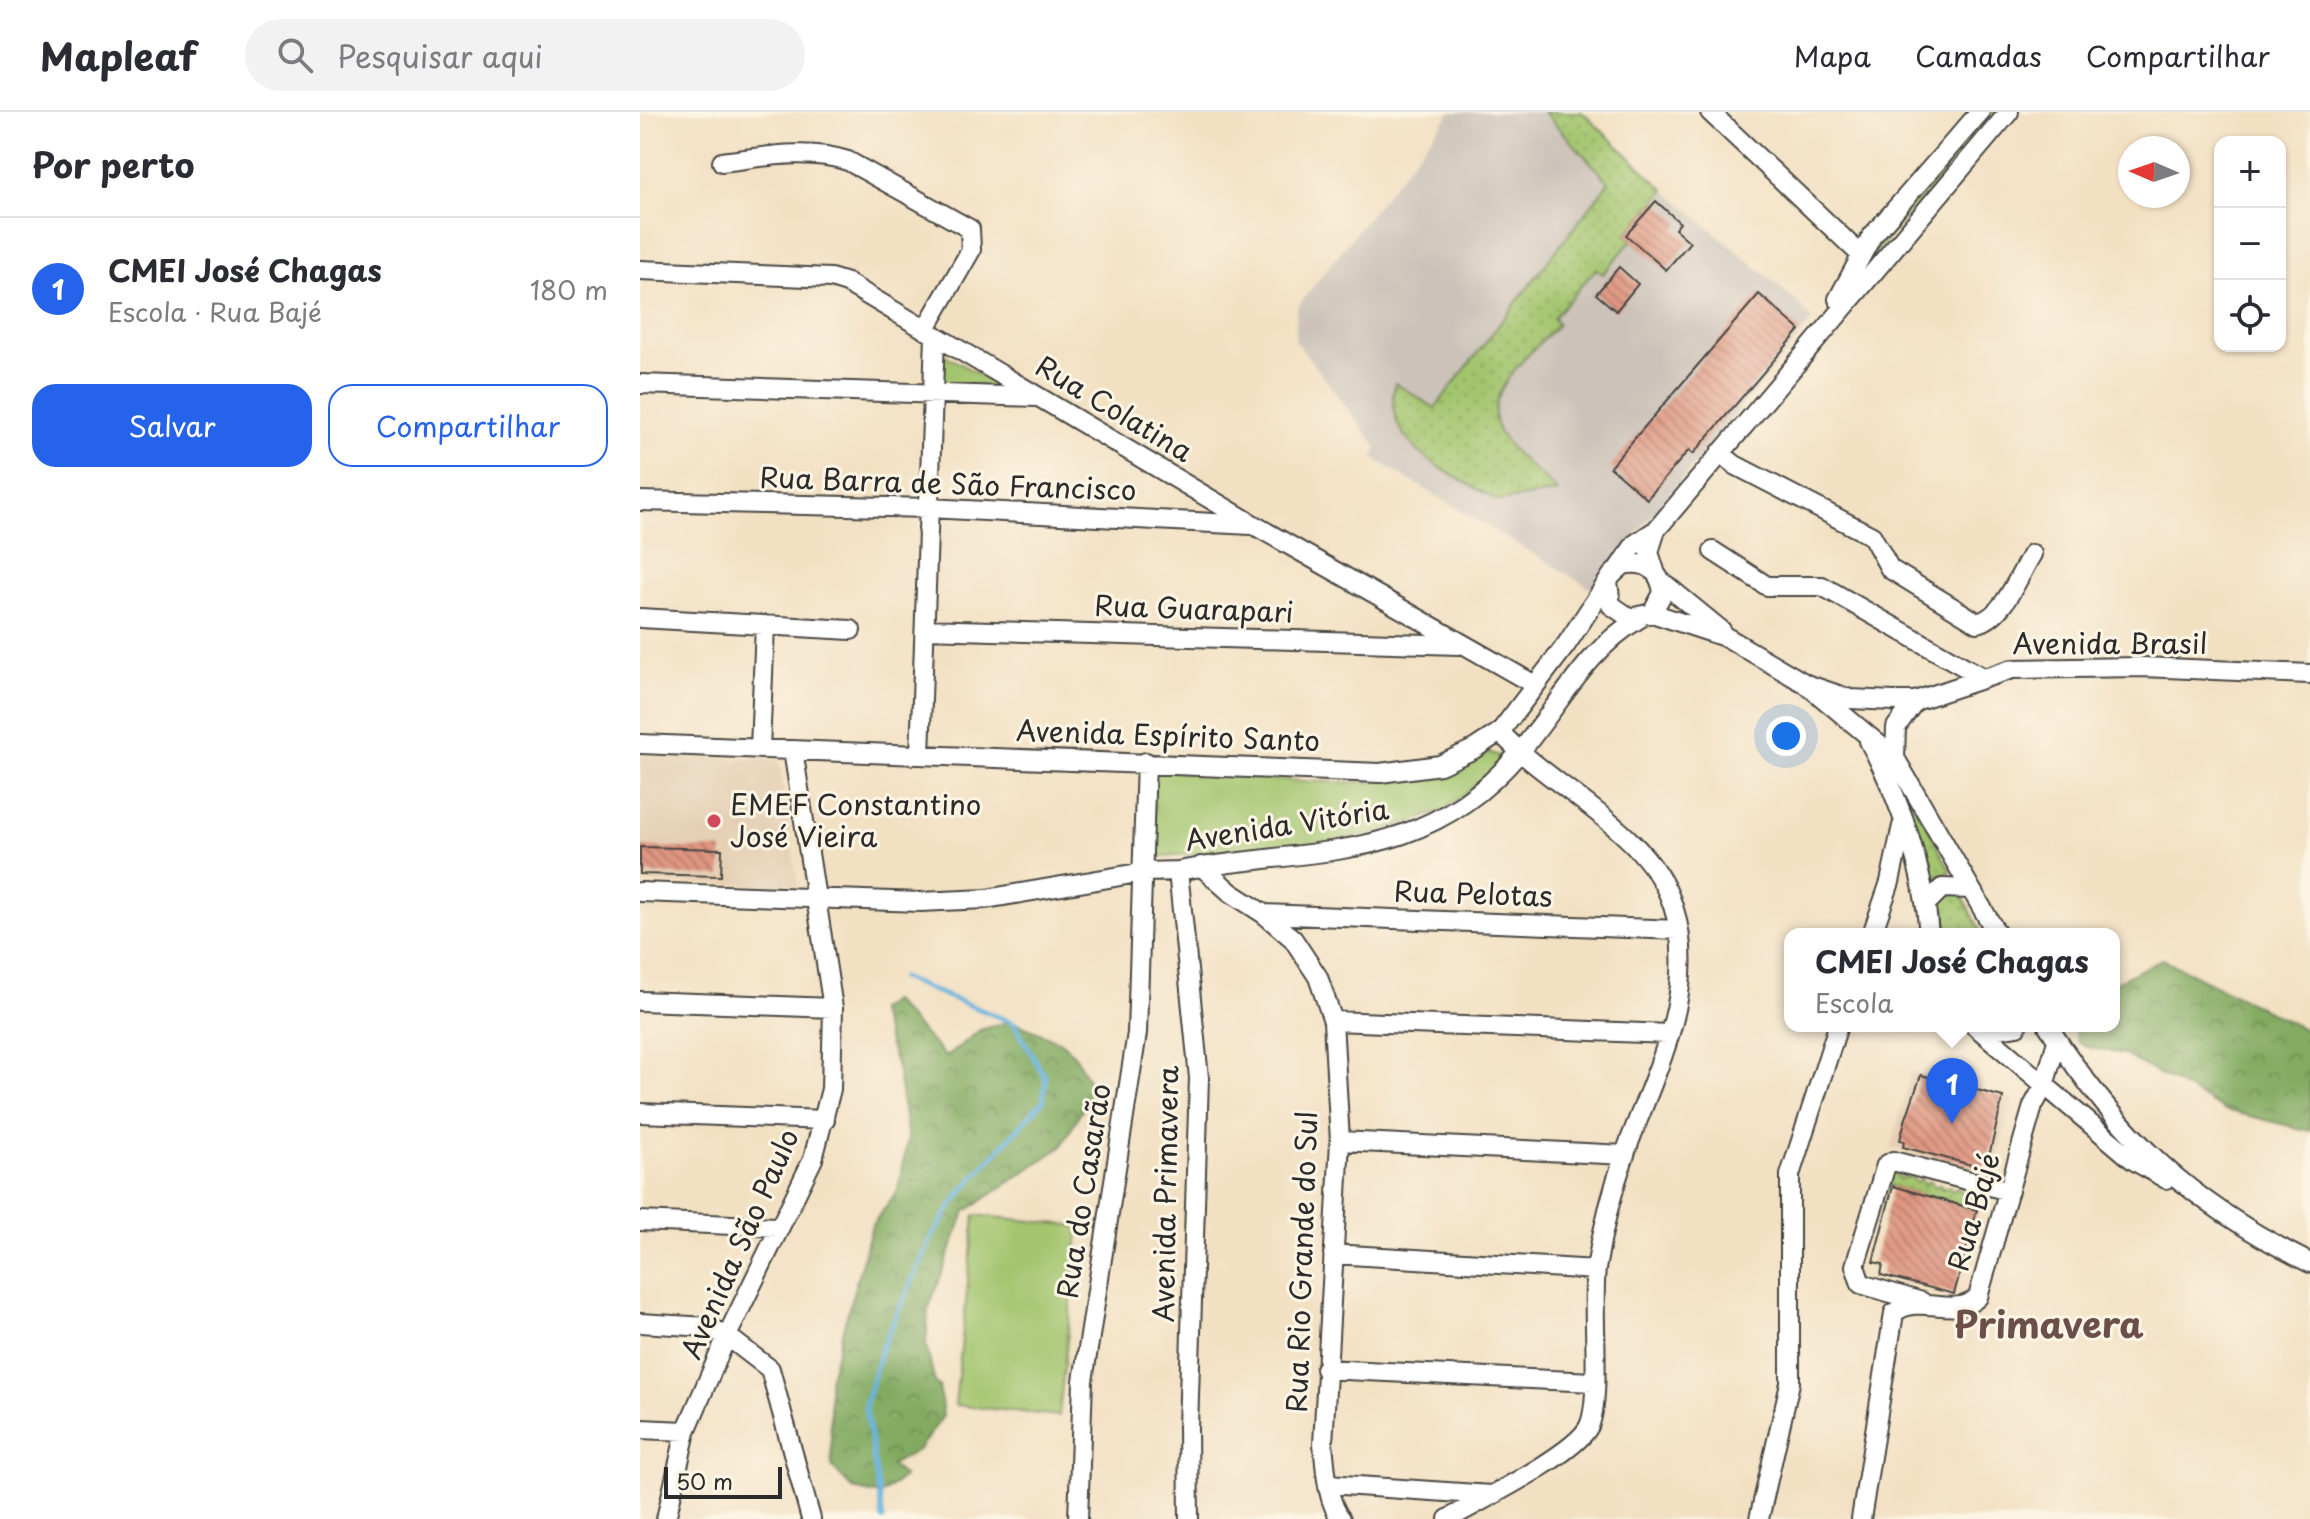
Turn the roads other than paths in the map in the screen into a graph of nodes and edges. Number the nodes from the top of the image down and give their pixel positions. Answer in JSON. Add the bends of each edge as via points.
{"nodes":[{"id":1,"x":1710,"y":112,"type":"edge"},
{"id":2,"x":1980,"y":112,"type":"edge"},
{"id":3,"x":2009,"y":112,"type":"edge"},
{"id":4,"x":722,"y":162,"type":"dead end"},
{"id":5,"x":1861,"y":255,"type":"junction"},
{"id":6,"x":640,"y":270,"type":"edge"},
{"id":7,"x":930,"y":333,"type":"junction"},
{"id":8,"x":1806,"y":348,"type":"junction"},
{"id":9,"x":640,"y":384,"type":"edge"},
{"id":10,"x":933,"y":395,"type":"junction"},
{"id":11,"x":1040,"y":397,"type":"junction"},
{"id":12,"x":1720,"y":453,"type":"junction"},
{"id":13,"x":640,"y":501,"type":"edge"},
{"id":14,"x":929,"y":508,"type":"junction"},
{"id":15,"x":1254,"y":525,"type":"junction"},
{"id":16,"x":1656,"y":530,"type":"junction"},
{"id":17,"x":1713,"y":551,"type":"dead end"},
{"id":18,"x":2032,"y":554,"type":"dead end"},
{"id":19,"x":1612,"y":576,"type":"junction"},
{"id":20,"x":1658,"y":576,"type":"junction"},
{"id":21,"x":1646,"y":615,"type":"junction"},
{"id":22,"x":640,"y":618,"type":"edge"},
{"id":23,"x":765,"y":625,"type":"junction"},
{"id":24,"x":925,"y":629,"type":"junction"},
{"id":25,"x":851,"y":630,"type":"dead end"},
{"id":26,"x":1728,"y":638,"type":"junction"},
{"id":27,"x":1462,"y":645,"type":"junction"},
{"id":28,"x":2310,"y":674,"type":"edge"},
{"id":29,"x":1982,"y":677,"type":"junction"},
{"id":30,"x":1806,"y":684,"type":"junction"},
{"id":31,"x":1535,"y":685,"type":"junction"},
{"id":32,"x":1915,"y":701,"type":"junction"},
{"id":33,"x":1500,"y":732,"type":"junction"},
{"id":34,"x":1865,"y":735,"type":"junction"},
{"id":35,"x":640,"y":744,"type":"edge"},
{"id":36,"x":760,"y":749,"type":"junction"},
{"id":37,"x":793,"y":750,"type":"junction"},
{"id":38,"x":920,"y":755,"type":"junction"},
{"id":39,"x":1515,"y":758,"type":"junction"},
{"id":40,"x":1895,"y":758,"type":"junction"},
{"id":41,"x":1146,"y":762,"type":"junction"},
{"id":42,"x":1903,"y":823,"type":"junction"},
{"id":43,"x":1201,"y":866,"type":"junction"},
{"id":44,"x":1178,"y":871,"type":"junction"},
{"id":45,"x":1144,"y":872,"type":"junction"},
{"id":46,"x":1890,"y":882,"type":"junction"},
{"id":47,"x":1970,"y":889,"type":"junction"},
{"id":48,"x":640,"y":892,"type":"edge"},
{"id":49,"x":1925,"y":896,"type":"junction"},
{"id":50,"x":816,"y":898,"type":"junction"},
{"id":51,"x":1264,"y":914,"type":"junction"},
{"id":52,"x":1874,"y":928,"type":"edge"},
{"id":53,"x":1928,"y":928,"type":"edge"},
{"id":54,"x":1993,"y":928,"type":"edge"},
{"id":55,"x":1679,"y":930,"type":"junction"},
{"id":56,"x":640,"y":1001,"type":"edge"},
{"id":57,"x":833,"y":1008,"type":"junction"},
{"id":58,"x":1333,"y":1021,"type":"junction"},
{"id":59,"x":1836,"y":1032,"type":"edge"},
{"id":60,"x":1982,"y":1032,"type":"edge"},
{"id":61,"x":2053,"y":1033,"type":"edge"},
{"id":62,"x":1669,"y":1034,"type":"junction"},
{"id":63,"x":2044,"y":1086,"type":"junction"},
{"id":64,"x":640,"y":1113,"type":"edge"},
{"id":65,"x":825,"y":1120,"type":"junction"},
{"id":66,"x":1340,"y":1141,"type":"junction"},
{"id":67,"x":1625,"y":1155,"type":"junction"},
{"id":68,"x":2009,"y":1191,"type":"junction"},
{"id":69,"x":2197,"y":1197,"type":"junction"},
{"id":70,"x":640,"y":1221,"type":"edge"},
{"id":71,"x":777,"y":1227,"type":"junction"},
{"id":72,"x":1333,"y":1254,"type":"junction"},
{"id":73,"x":2310,"y":1263,"type":"edge"},
{"id":74,"x":1596,"y":1270,"type":"junction"},
{"id":75,"x":1924,"y":1303,"type":"junction"},
{"id":76,"x":640,"y":1323,"type":"edge"},
{"id":77,"x":727,"y":1336,"type":"junction"},
{"id":78,"x":1325,"y":1369,"type":"junction"},
{"id":79,"x":1593,"y":1382,"type":"junction"},
{"id":80,"x":640,"y":1429,"type":"edge"},
{"id":81,"x":686,"y":1431,"type":"junction"},
{"id":82,"x":1328,"y":1484,"type":"junction"},
{"id":83,"x":1491,"y":1495,"type":"junction"},
{"id":84,"x":666,"y":1519,"type":"edge"},
{"id":85,"x":811,"y":1519,"type":"edge"},
{"id":86,"x":1078,"y":1519,"type":"edge"},
{"id":87,"x":1189,"y":1519,"type":"edge"},
{"id":88,"x":1341,"y":1519,"type":"edge"},
{"id":89,"x":1448,"y":1519,"type":"edge"},
{"id":90,"x":1759,"y":1519,"type":"edge"},
{"id":91,"x":1861,"y":1519,"type":"edge"}],
"edges":[{"from":1,"to":5,"type":"street"},
{"from":2,"to":5,"type":"street","via":[[1885,219]]},
{"from":3,"to":8,"type":"street"},
{"from":4,"to":7,"type":"street","via":[[833,156],[970,229],[971,250]]},
{"from":5,"to":8,"type":"street"},
{"from":6,"to":7,"type":"street","name":"Rua Colatina","via":[[831,278]]},
{"from":7,"to":10,"type":"street"},
{"from":7,"to":11,"type":"street","name":"Rua Colatina"},
{"from":8,"to":12,"type":"street","name":"Avenida Espírito Santo"},
{"from":9,"to":10,"type":"street"},
{"from":10,"to":11,"type":"street"},
{"from":10,"to":14,"type":"street"},
{"from":11,"to":15,"type":"street","name":"Rua Colatina"},
{"from":12,"to":16,"type":"street","name":"Avenida Espírito Santo"},
{"from":12,"to":18,"type":"street","via":[[1872,536],[1890,569],[1978,623],[1997,612]]},
{"from":13,"to":14,"type":"street","name":"Rua Barra de São Francisco"},
{"from":14,"to":15,"type":"street","name":"Rua Barra de São Francisco"},
{"from":14,"to":24,"type":"street"},
{"from":15,"to":27,"type":"street","name":"Rua Colatina"},
{"from":16,"to":19,"type":"street","name":"Avenida Espírito Santo","via":[[1635,544]]},
{"from":16,"to":20,"type":"street","via":[[1649,552]]},
{"from":17,"to":29,"type":"street","via":[[1767,586],[1822,586]]},
{"from":19,"to":20,"type":"street","via":[[1635,562]]},
{"from":19,"to":21,"type":"street","via":[[1611,605],[1619,614]]},
{"from":19,"to":31,"type":"street","name":"Avenida Espírito Santo"},
{"from":20,"to":21,"type":"street","via":[[1663,593]]},
{"from":20,"to":26,"type":"street"},
{"from":21,"to":26,"type":"street"},
{"from":21,"to":39,"type":"street","name":"Avenida Vitória","via":[[1597,649]]},
{"from":22,"to":23,"type":"street"},
{"from":23,"to":25,"type":"street"},
{"from":23,"to":36,"type":"street"},
{"from":24,"to":27,"type":"street","name":"Rua Guarapari"},
{"from":24,"to":38,"type":"street"},
{"from":26,"to":30,"type":"street"},
{"from":27,"to":31,"type":"street","name":"Rua Colatina"},
{"from":28,"to":29,"type":"street","name":"Avenida Brasil","via":[[2142,667],[2012,669]]},
{"from":29,"to":32,"type":"street","name":"Avenida Brasil"},
{"from":30,"to":32,"type":"street","name":"Avenida Brasil","via":[[1850,699]]},
{"from":30,"to":34,"type":"street"},
{"from":31,"to":33,"type":"street","name":"Avenida Espírito Santo"},
{"from":32,"to":40,"type":"street","via":[[1896,727]]},
{"from":33,"to":39,"type":"street"},
{"from":33,"to":41,"type":"street","name":"Avenida Espírito Santo","via":[[1440,765],[1413,771]]},
{"from":34,"to":40,"type":"street"},
{"from":34,"to":42,"type":"street"},
{"from":35,"to":36,"type":"street","name":"Avenida Espírito Santo"},
{"from":36,"to":37,"type":"street","name":"Avenida Espírito Santo"},
{"from":37,"to":38,"type":"street","name":"Avenida Espírito Santo"},
{"from":37,"to":50,"type":"street","name":"Avenida São Paulo"},
{"from":38,"to":41,"type":"street","name":"Avenida Espírito Santo"},
{"from":39,"to":43,"type":"street","name":"Avenida Vitória","via":[[1450,816],[1420,830],[1337,850]]},
{"from":39,"to":55,"type":"street","via":[[1648,858],[1669,895]]},
{"from":40,"to":47,"type":"street"},
{"from":41,"to":45,"type":"street","name":"Avenida Vitória"},
{"from":42,"to":46,"type":"street"},
{"from":42,"to":49,"type":"street"},
{"from":43,"to":44,"type":"street","name":"Avenida Vitória"},
{"from":43,"to":51,"type":"street","name":"Rua Rio Grande do Sul"},
{"from":44,"to":45,"type":"street","name":"Avenida Vitória"},
{"from":44,"to":87,"type":"street","name":"Avenida Primavera","via":[[1199,1078]]},
{"from":45,"to":50,"type":"street","name":"Avenida Vitória","via":[[986,899]]},
{"from":45,"to":86,"type":"street","name":"Rua do Casarão","via":[[1137,1033],[1083,1381]]},
{"from":46,"to":49,"type":"street","via":[[1903,882]]},
{"from":46,"to":52,"type":"street"},
{"from":47,"to":49,"type":"street","via":[[1940,889]]},
{"from":47,"to":54,"type":"street"},
{"from":48,"to":50,"type":"street","name":"Avenida Vitória"},
{"from":49,"to":53,"type":"street"},
{"from":50,"to":57,"type":"street","name":"Avenida São Paulo"},
{"from":51,"to":55,"type":"street","name":"Rua Pelotas"},
{"from":51,"to":58,"type":"street","name":"Rua Rio Grande do Sul","via":[[1293,939],[1318,977]]},
{"from":55,"to":62,"type":"street","via":[[1683,979]]},
{"from":56,"to":57,"type":"street"},
{"from":57,"to":65,"type":"street","name":"Avenida São Paulo"},
{"from":58,"to":62,"type":"street"},
{"from":58,"to":66,"type":"street","name":"Rua Rio Grande do Sul"},
{"from":59,"to":90,"type":"street","via":[[1790,1175],[1790,1383]]},
{"from":60,"to":63,"type":"street"},
{"from":61,"to":63,"type":"street","name":"Rua Bajé"},
{"from":61,"to":69,"type":"street","via":[[2114,1119]]},
{"from":62,"to":67,"type":"street"},
{"from":63,"to":68,"type":"street","name":"Rua Bajé","via":[[2033,1106]]},
{"from":63,"to":69,"type":"street","via":[[2133,1160]]},
{"from":64,"to":65,"type":"street"},
{"from":65,"to":71,"type":"street","name":"Avenida São Paulo","via":[[813,1159]]},
{"from":66,"to":67,"type":"street"},
{"from":66,"to":72,"type":"street","name":"Rua Rio Grande do Sul"},
{"from":67,"to":74,"type":"street"},
{"from":68,"to":75,"type":"street","name":"Rua Bajé","via":[[1978,1297],[1957,1307]]},
{"from":68,"to":75,"type":"street","via":[[1893,1161],[1886,1165],[1856,1275],[1861,1284],[1901,1290]]},
{"from":69,"to":73,"type":"street"},
{"from":70,"to":71,"type":"street"},
{"from":71,"to":77,"type":"street","name":"Avenida São Paulo"},
{"from":72,"to":74,"type":"street"},
{"from":72,"to":78,"type":"street","name":"Rua Rio Grande do Sul"},
{"from":74,"to":79,"type":"street"},
{"from":75,"to":91,"type":"street","name":"Rua Bajé","via":[[1900,1308],[1891,1321]]},
{"from":76,"to":77,"type":"street","via":[[699,1325]]},
{"from":77,"to":81,"type":"street","name":"Avenida São Paulo"},
{"from":77,"to":85,"type":"street","via":[[773,1375]]},
{"from":78,"to":79,"type":"street"},
{"from":78,"to":82,"type":"street","name":"Rua Rio Grande do Sul"},
{"from":79,"to":83,"type":"street","via":[[1592,1412],[1582,1437]]},
{"from":80,"to":81,"type":"street"},
{"from":81,"to":84,"type":"street","name":"Avenida São Paulo"},
{"from":82,"to":83,"type":"street"},
{"from":82,"to":88,"type":"street","name":"Rua Rio Grande do Sul"},
{"from":83,"to":89,"type":"street"}]}
